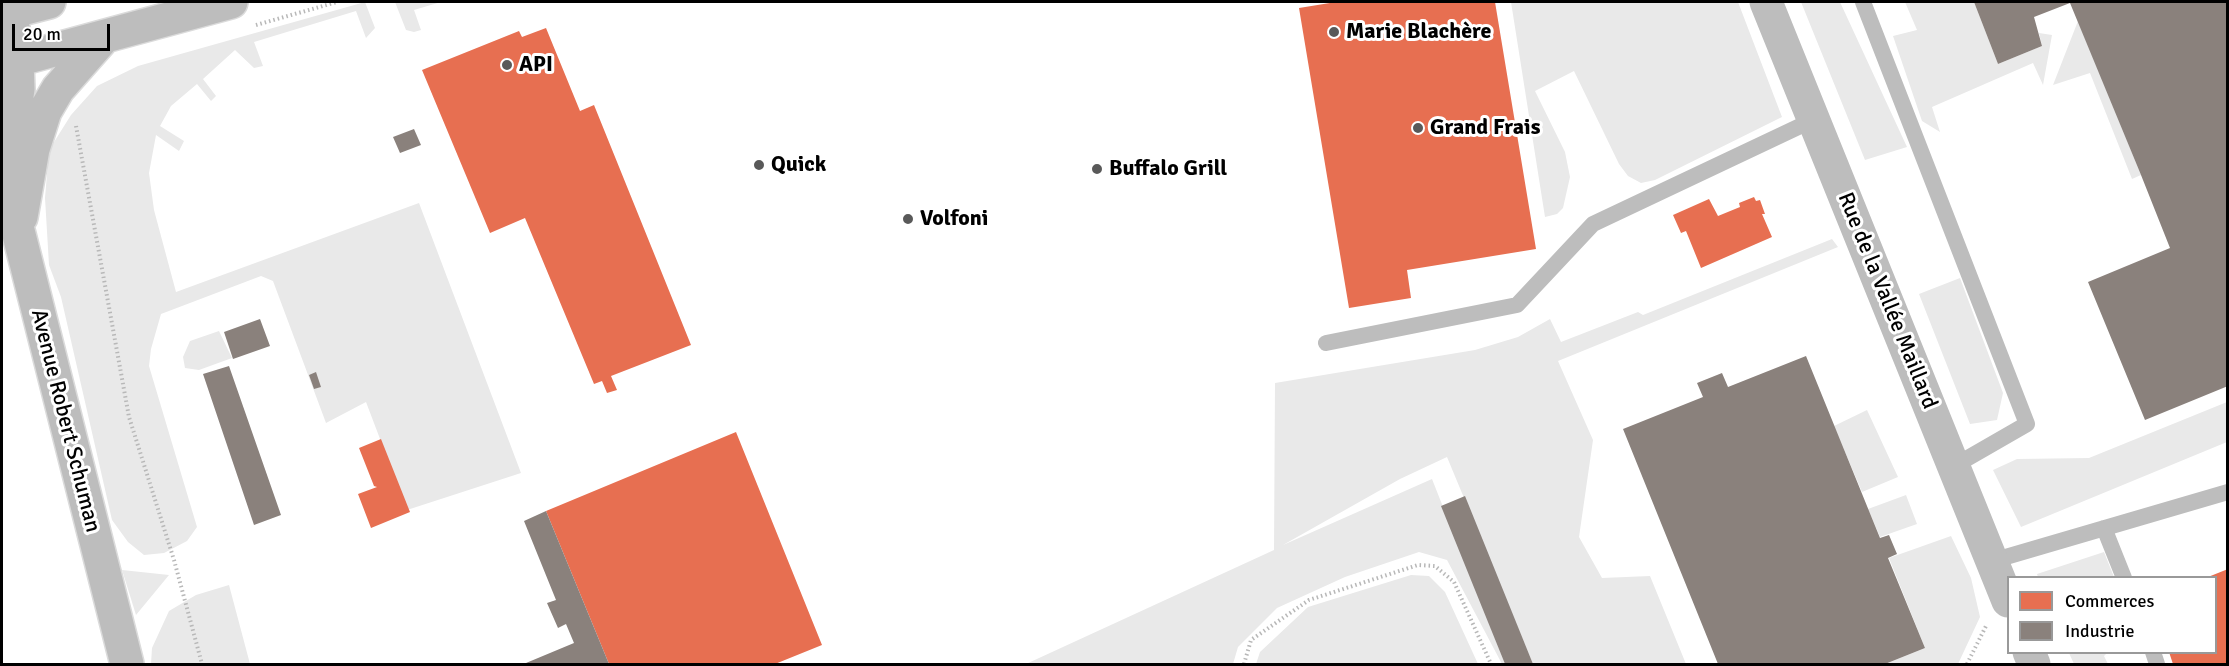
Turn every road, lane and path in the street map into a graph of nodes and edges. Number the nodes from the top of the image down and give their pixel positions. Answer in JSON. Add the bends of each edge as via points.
{"nodes":[{"id":1,"x":49,"y":2,"type":"edge"},
{"id":2,"x":231,"y":2,"type":"edge"},
{"id":3,"x":1766,"y":2,"type":"edge"},
{"id":4,"x":1863,"y":2,"type":"edge"},
{"id":5,"x":6,"y":13,"type":"edge"},
{"id":6,"x":103,"y":38,"type":"junction"},
{"id":7,"x":9,"y":62,"type":"edge"},
{"id":8,"x":74,"y":116,"type":"dead end"},
{"id":9,"x":1814,"y":120,"type":"junction"},
{"id":10,"x":3,"y":172,"type":"edge"},
{"id":11,"x":18,"y":233,"type":"junction"},
{"id":12,"x":1326,"y":343,"type":"dead end"},
{"id":13,"x":1954,"y":466,"type":"junction"},
{"id":14,"x":2228,"y":492,"type":"edge"},
{"id":15,"x":2104,"y":528,"type":"junction"},
{"id":16,"x":1992,"y":561,"type":"junction"},
{"id":17,"x":2123,"y":576,"type":"edge"},
{"id":18,"x":2007,"y":598,"type":"edge"},
{"id":19,"x":127,"y":664,"type":"edge"},
{"id":20,"x":202,"y":664,"type":"edge"},
{"id":21,"x":1244,"y":664,"type":"edge"},
{"id":22,"x":1491,"y":664,"type":"edge"}],
"edges":[{"from":1,"to":5,"type":"main road"},
{"from":2,"to":6,"type":"main road"},
{"from":3,"to":9,"type":"main road","name":"Rue de la Vallée Maillard"},
{"from":4,"to":13,"type":"lane","via":[[2027,424]]},
{"from":5,"to":7,"type":"main road","name":"Avenue Robert Schuman"},
{"from":6,"to":7,"type":"main road"},
{"from":6,"to":11,"type":"main road","via":[[58,89],[45,111],[33,149]]},
{"from":7,"to":10,"type":"main road","name":"Avenue Robert Schuman","via":[[17,104]]},
{"from":8,"to":20,"type":"path","via":[[129,417]]},
{"from":9,"to":12,"type":"lane","via":[[1593,224],[1517,305]]},
{"from":9,"to":13,"type":"main road","name":"Rue de la Vallée Maillard"},
{"from":10,"to":11,"type":"main road","name":"Avenue Robert Schuman"},
{"from":11,"to":19,"type":"main road","name":"Avenue Robert Schuman"},
{"from":13,"to":16,"type":"main road","name":"Rue de la Vallée Maillard"},
{"from":14,"to":15,"type":"lane"},
{"from":15,"to":16,"type":"lane"},
{"from":15,"to":17,"type":"lane"},
{"from":16,"to":18,"type":"main road","name":"Rue de la Vallée Maillard"},
{"from":21,"to":22,"type":"path","via":[[1251,640],[1309,600],[1418,565],[1435,566],[1454,582]]}]}
